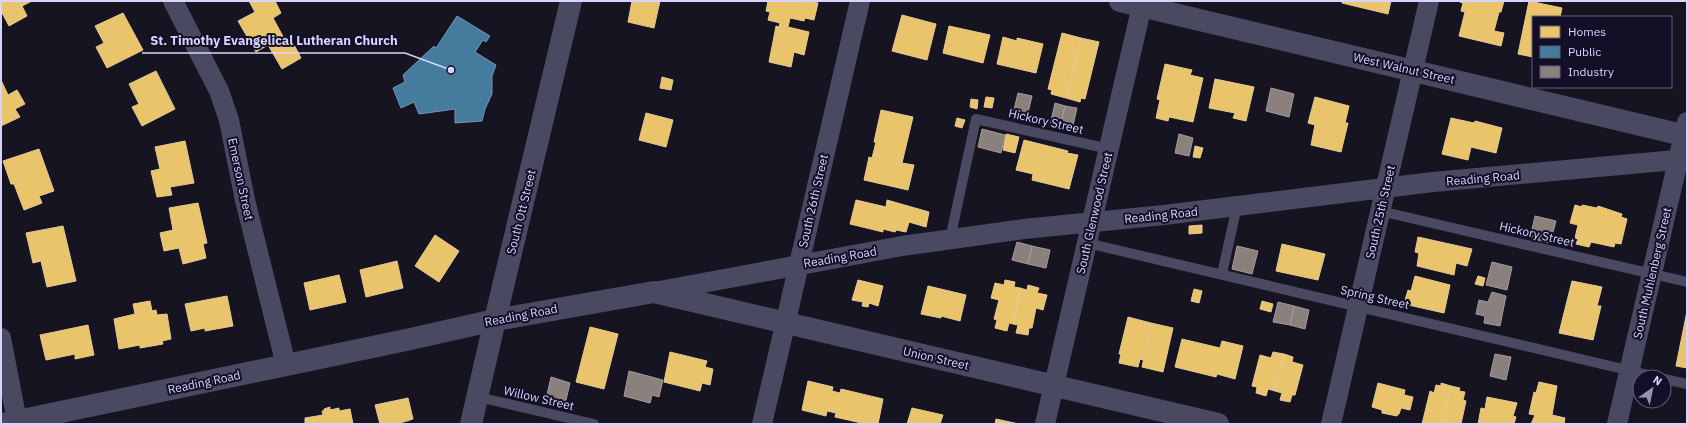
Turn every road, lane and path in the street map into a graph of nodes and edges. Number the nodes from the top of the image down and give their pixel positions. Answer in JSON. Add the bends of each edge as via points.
{"nodes":[{"id":1,"x":173,"y":1,"type":"edge"},
{"id":2,"x":572,"y":1,"type":"edge"},
{"id":3,"x":860,"y":1,"type":"edge"},
{"id":4,"x":1120,"y":1,"type":"edge"},
{"id":5,"x":1429,"y":1,"type":"edge"},
{"id":6,"x":1143,"y":4,"type":"edge"},
{"id":7,"x":1413,"y":71,"type":"junction"},
{"id":8,"x":1686,"y":131,"type":"edge"},
{"id":9,"x":1109,"y":149,"type":"junction"},
{"id":10,"x":1682,"y":160,"type":"edge"},
{"id":11,"x":1386,"y":188,"type":"junction"},
{"id":12,"x":1237,"y":206,"type":"junction"},
{"id":13,"x":1380,"y":211,"type":"junction"},
{"id":14,"x":1092,"y":222,"type":"junction"},
{"id":15,"x":950,"y":239,"type":"junction"},
{"id":16,"x":1087,"y":243,"type":"junction"},
{"id":17,"x":799,"y":265,"type":"junction"},
{"id":18,"x":1222,"y":274,"type":"junction"},
{"id":19,"x":1651,"y":274,"type":"junction"},
{"id":20,"x":1687,"y":282,"type":"edge"},
{"id":21,"x":654,"y":292,"type":"junction"},
{"id":22,"x":1358,"y":306,"type":"junction"},
{"id":23,"x":495,"y":320,"type":"junction"},
{"id":24,"x":785,"y":323,"type":"junction"},
{"id":25,"x":1,"y":338,"type":"edge"},
{"id":26,"x":286,"y":365,"type":"junction"},
{"id":27,"x":1629,"y":370,"type":"junction"},
{"id":28,"x":1632,"y":371,"type":"edge"},
{"id":29,"x":1672,"y":381,"type":"edge"},
{"id":30,"x":1687,"y":384,"type":"edge"},
{"id":31,"x":1054,"y":386,"type":"junction"},
{"id":32,"x":478,"y":397,"type":"junction"},
{"id":33,"x":10,"y":422,"type":"edge"},
{"id":34,"x":472,"y":424,"type":"edge"},
{"id":35,"x":594,"y":424,"type":"edge"},
{"id":36,"x":762,"y":424,"type":"edge"},
{"id":37,"x":1045,"y":424,"type":"edge"},
{"id":38,"x":1218,"y":424,"type":"edge"},
{"id":39,"x":1331,"y":424,"type":"edge"},
{"id":40,"x":1616,"y":424,"type":"edge"}],
"edges":[{"from":1,"to":26,"type":"street","name":"Emerson Street","via":[[219,91],[229,120],[245,200]]},
{"from":2,"to":23,"type":"street","name":"South Ott Street"},
{"from":3,"to":17,"type":"street","name":"South 26th Street"},
{"from":4,"to":6,"type":"street","name":"West Walnut Street"},
{"from":5,"to":7,"type":"street","name":"South 25th Street"},
{"from":6,"to":7,"type":"street","name":"West Walnut Street"},
{"from":6,"to":9,"type":"street","name":"South Glenwood Street"},
{"from":7,"to":8,"type":"street","name":"West Walnut Street"},
{"from":7,"to":11,"type":"street","name":"South 25th Street"},
{"from":8,"to":10,"type":"street","name":"South Muhlenberg Street"},
{"from":9,"to":14,"type":"street","name":"South Glenwood Street"},
{"from":9,"to":15,"type":"lane","name":"Hickory Street","via":[[976,119]]},
{"from":10,"to":11,"type":"street","name":"Reading Road"},
{"from":10,"to":19,"type":"street","name":"South Muhlenberg Street"},
{"from":11,"to":12,"type":"street","name":"Reading Road"},
{"from":11,"to":13,"type":"street","name":"South 25th Street"},
{"from":12,"to":14,"type":"street","name":"Reading Road"},
{"from":12,"to":18,"type":"lane"},
{"from":13,"to":19,"type":"lane","name":"Hickory Street"},
{"from":13,"to":22,"type":"street","name":"South 25th Street"},
{"from":14,"to":15,"type":"street","name":"Reading Road","via":[[1024,228]]},
{"from":14,"to":16,"type":"street","name":"South Glenwood Street"},
{"from":15,"to":17,"type":"street","name":"Reading Road"},
{"from":16,"to":18,"type":"lane","name":"Spring Street"},
{"from":16,"to":31,"type":"street","name":"South Glenwood Street"},
{"from":17,"to":21,"type":"street","name":"Reading Road"},
{"from":17,"to":24,"type":"street","name":"South 26th Street"},
{"from":18,"to":22,"type":"lane","name":"Spring Street"},
{"from":19,"to":20,"type":"lane","name":"Hickory Street"},
{"from":19,"to":27,"type":"street","name":"South Muhlenberg Street"},
{"from":21,"to":23,"type":"street","name":"Reading Road"},
{"from":21,"to":24,"type":"street","name":"Union Street"},
{"from":22,"to":27,"type":"lane","name":"Spring Street"},
{"from":22,"to":39,"type":"street","name":"South 25th Street"},
{"from":23,"to":26,"type":"street","name":"Reading Road"},
{"from":23,"to":32,"type":"street","name":"South Ott Street"},
{"from":24,"to":31,"type":"street","name":"Union Street"},
{"from":24,"to":36,"type":"street","name":"South 26th Street"},
{"from":25,"to":33,"type":"street"},
{"from":26,"to":33,"type":"street","name":"Reading Road"},
{"from":27,"to":28,"type":"lane","name":"Spring Street"},
{"from":27,"to":40,"type":"street","name":"South Muhlenberg Street"},
{"from":29,"to":30,"type":"lane"},
{"from":31,"to":37,"type":"street","name":"South Glenwood Street"},
{"from":31,"to":38,"type":"street","name":"Union Street"},
{"from":32,"to":34,"type":"street","name":"South Ott Street"},
{"from":32,"to":35,"type":"lane","name":"Willow Street"}]}
